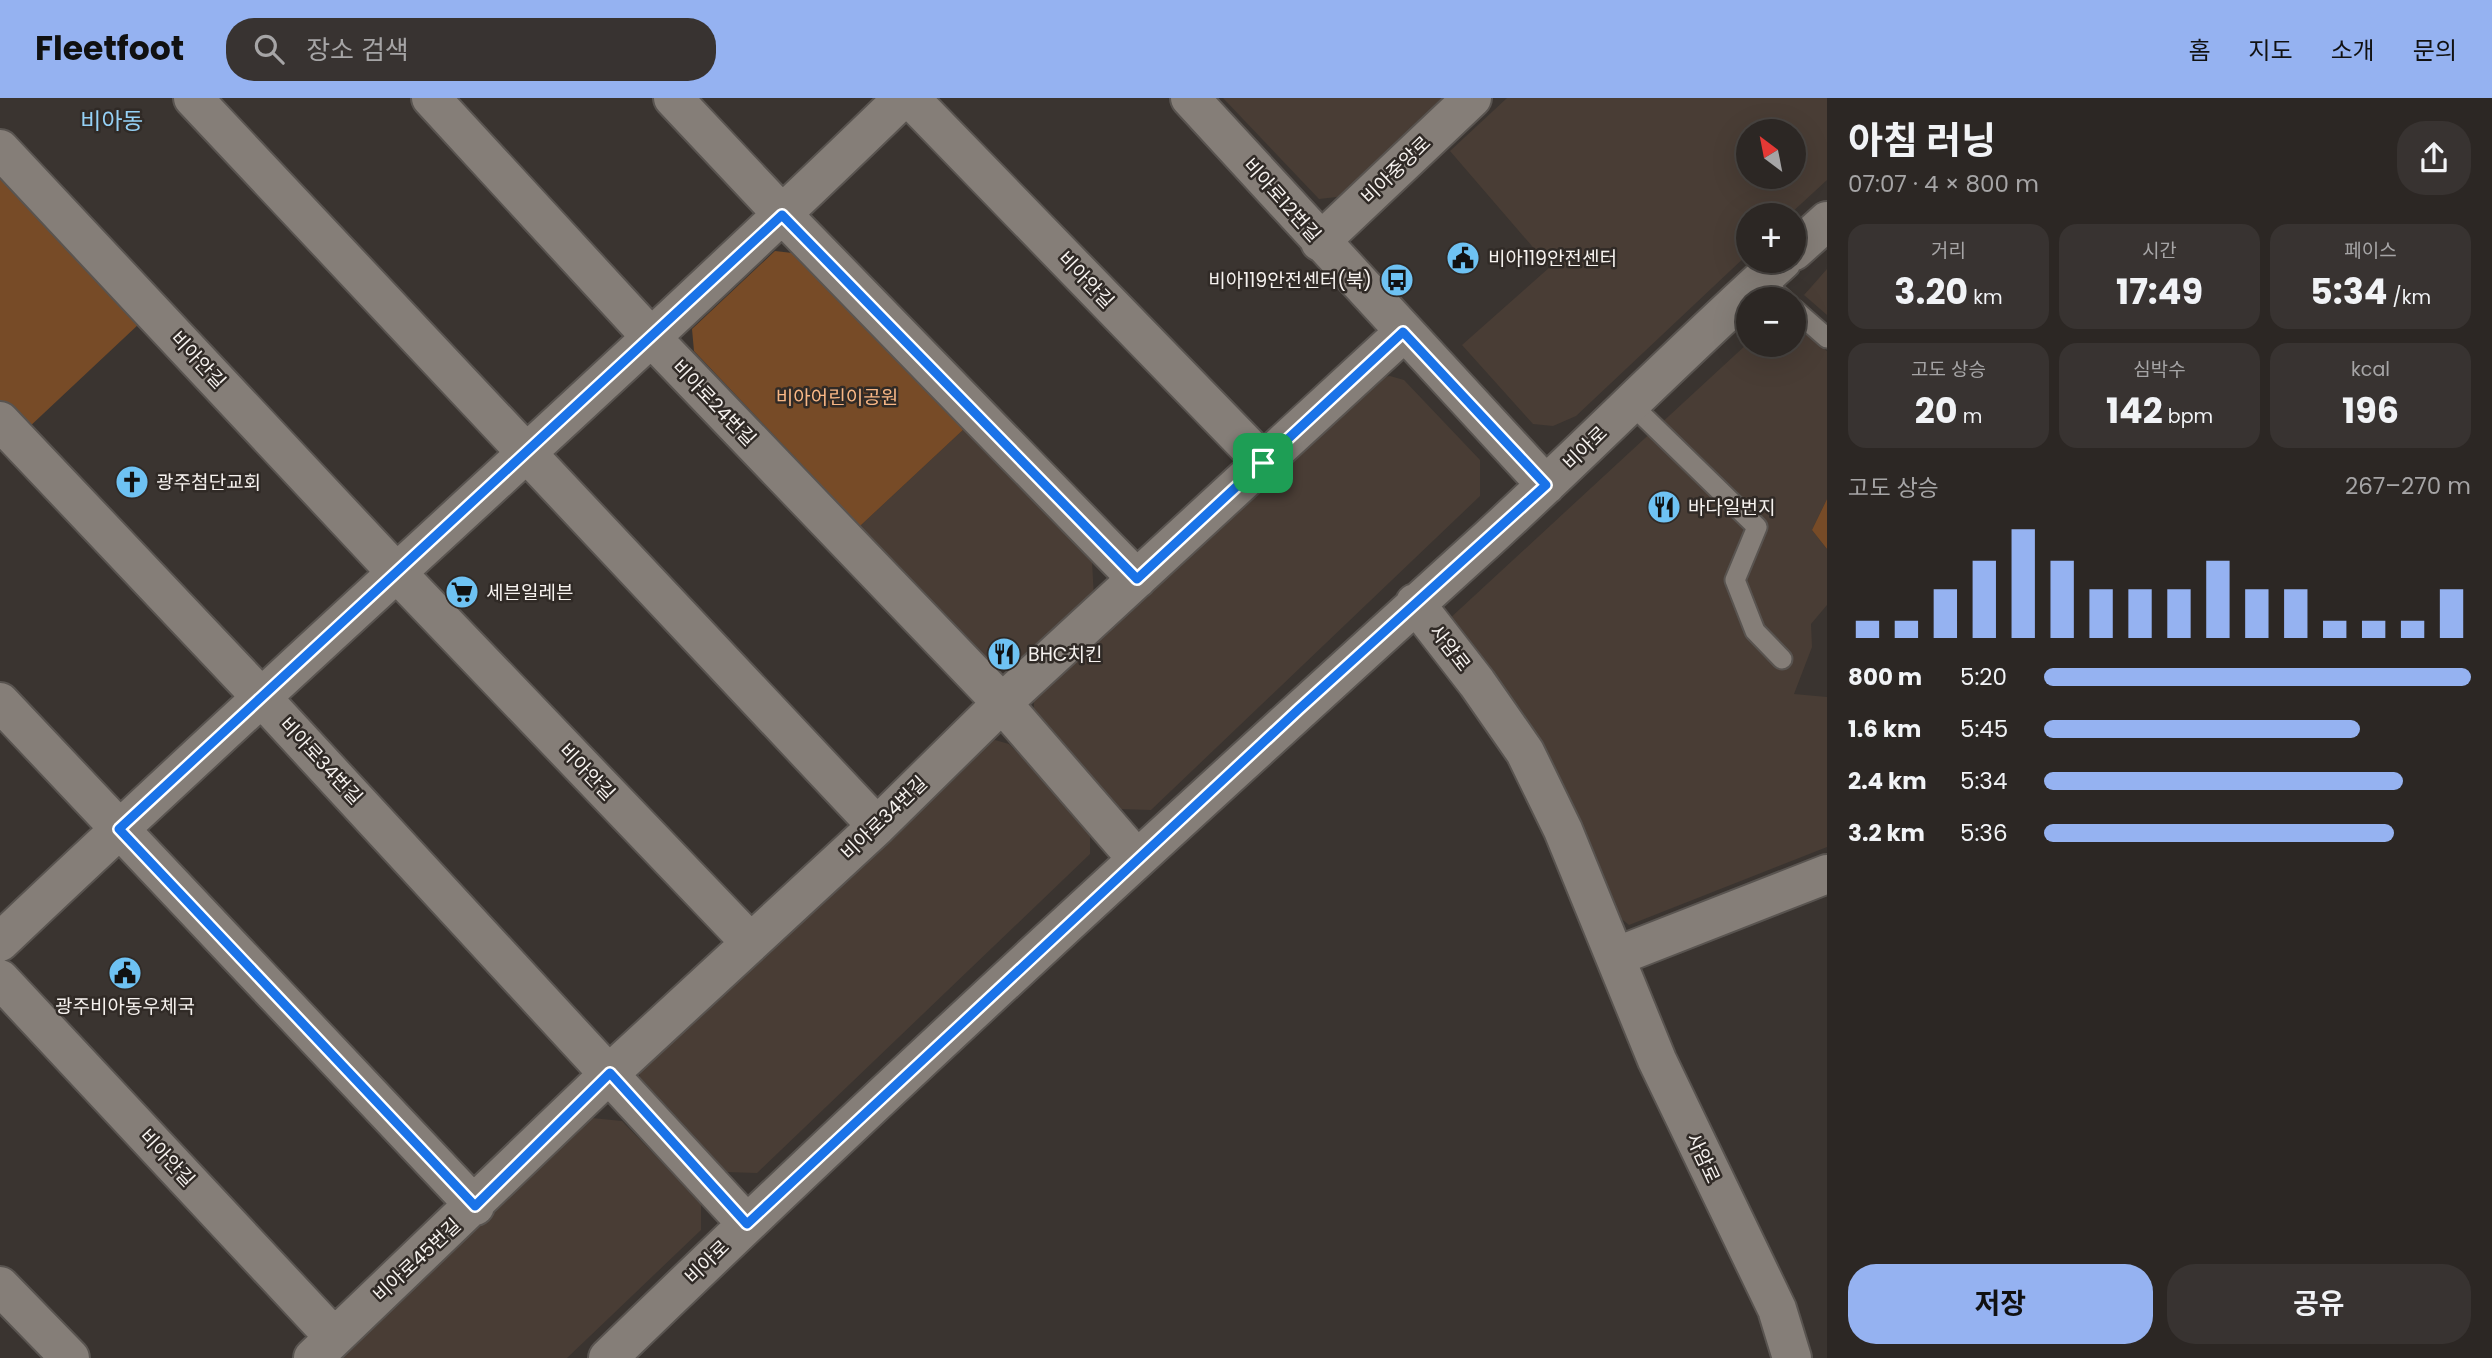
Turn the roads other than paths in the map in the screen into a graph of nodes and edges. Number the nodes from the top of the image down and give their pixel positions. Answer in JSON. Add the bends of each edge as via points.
{"nodes":[{"id":1,"x":193,"y":98,"type":"edge"},
{"id":2,"x":432,"y":98,"type":"edge"},
{"id":3,"x":673,"y":98,"type":"edge"},
{"id":4,"x":904,"y":98,"type":"edge"},
{"id":5,"x":910,"y":98,"type":"edge"},
{"id":6,"x":1190,"y":98,"type":"edge"},
{"id":7,"x":1472,"y":98,"type":"edge"},
{"id":8,"x":0,"y":149,"type":"edge"},
{"id":9,"x":782,"y":215,"type":"junction"},
{"id":10,"x":1827,"y":221,"type":"edge"},
{"id":11,"x":1806,"y":240,"type":"edge"},
{"id":12,"x":1320,"y":242,"type":"junction"},
{"id":13,"x":1775,"y":280,"type":"edge"},
{"id":14,"x":1806,"y":320,"type":"edge"},
{"id":15,"x":1403,"y":332,"type":"junction"},
{"id":16,"x":650,"y":336,"type":"junction"},
{"id":17,"x":1827,"y":338,"type":"edge"},
{"id":18,"x":1630,"y":403,"type":"junction"},
{"id":19,"x":0,"y":421,"type":"edge"},
{"id":20,"x":524,"y":454,"type":"junction"},
{"id":21,"x":1263,"y":463,"type":"junction"},
{"id":22,"x":1546,"y":485,"type":"junction"},
{"id":23,"x":395,"y":571,"type":"junction"},
{"id":24,"x":1137,"y":579,"type":"junction"},
{"id":25,"x":1415,"y":603,"type":"junction"},
{"id":26,"x":1782,"y":659,"type":"dead end"},
{"id":27,"x":262,"y":698,"type":"junction"},
{"id":28,"x":0,"y":702,"type":"edge"},
{"id":29,"x":1002,"y":703,"type":"junction"},
{"id":30,"x":877,"y":826,"type":"junction"},
{"id":31,"x":119,"y":829,"type":"junction"},
{"id":32,"x":1137,"y":859,"type":"junction"},
{"id":33,"x":1827,"y":874,"type":"edge"},
{"id":34,"x":0,"y":942,"type":"edge"},
{"id":35,"x":750,"y":942,"type":"junction"},
{"id":36,"x":1615,"y":957,"type":"junction"},
{"id":37,"x":0,"y":979,"type":"edge"},
{"id":38,"x":610,"y":1073,"type":"junction"},
{"id":39,"x":475,"y":1206,"type":"junction"},
{"id":40,"x":747,"y":1224,"type":"junction"},
{"id":41,"x":0,"y":1286,"type":"edge"},
{"id":42,"x":323,"y":1348,"type":"edge"},
{"id":43,"x":70,"y":1358,"type":"edge"},
{"id":44,"x":608,"y":1358,"type":"edge"},
{"id":45,"x":1792,"y":1358,"type":"edge"}],
"edges":[{"from":1,"to":20,"type":"street"},
{"from":2,"to":16,"type":"street","name":"비아로24번길"},
{"from":3,"to":9,"type":"street"},
{"from":4,"to":9,"type":"street"},
{"from":5,"to":21,"type":"street","name":"비아안길"},
{"from":6,"to":12,"type":"street","name":"비아로12번길"},
{"from":7,"to":12,"type":"street","name":"비아중앙로"},
{"from":8,"to":23,"type":"street","name":"비아안길"},
{"from":9,"to":16,"type":"street"},
{"from":9,"to":24,"type":"street"},
{"from":10,"to":11,"type":"street"},
{"from":12,"to":15,"type":"street","name":"비아로12번길"},
{"from":13,"to":18,"type":"street","name":"비아로"},
{"from":14,"to":17,"type":"lane"},
{"from":15,"to":21,"type":"street"},
{"from":15,"to":22,"type":"street","name":"비아로12번길"},
{"from":16,"to":20,"type":"street"},
{"from":16,"to":29,"type":"street","name":"비아로24번길"},
{"from":18,"to":22,"type":"street","name":"비아로"},
{"from":18,"to":26,"type":"lane","via":[[1757,527],[1735,580],[1755,631]]},
{"from":19,"to":27,"type":"street","name":"비아로34번길"},
{"from":20,"to":23,"type":"street"},
{"from":20,"to":30,"type":"street"},
{"from":21,"to":24,"type":"street"},
{"from":22,"to":25,"type":"street","name":"비아로"},
{"from":23,"to":27,"type":"street"},
{"from":23,"to":35,"type":"street","name":"비아안길"},
{"from":24,"to":29,"type":"street"},
{"from":25,"to":32,"type":"street","name":"비아로"},
{"from":25,"to":36,"type":"street","name":"사암로","via":[[1525,752]]},
{"from":27,"to":31,"type":"street"},
{"from":27,"to":38,"type":"street","name":"비아로34번길"},
{"from":28,"to":31,"type":"street"},
{"from":29,"to":30,"type":"street","name":"비아로34번길"},
{"from":29,"to":32,"type":"street","name":"비아로24번길"},
{"from":30,"to":35,"type":"street","name":"비아로34번길"},
{"from":31,"to":34,"type":"street"},
{"from":31,"to":39,"type":"street"},
{"from":32,"to":40,"type":"street","name":"비아로"},
{"from":33,"to":36,"type":"street"},
{"from":35,"to":38,"type":"street","name":"비아로34번길"},
{"from":36,"to":45,"type":"street","name":"사암로","via":[[1657,1060],[1777,1309]]},
{"from":37,"to":42,"type":"street","name":"비아안길"},
{"from":38,"to":39,"type":"street","name":"비아로45번길"},
{"from":38,"to":40,"type":"street","name":"비아로34번길"},
{"from":39,"to":42,"type":"street","name":"비아로45번길"},
{"from":40,"to":44,"type":"street","name":"비아로"},
{"from":41,"to":43,"type":"street"}]}
